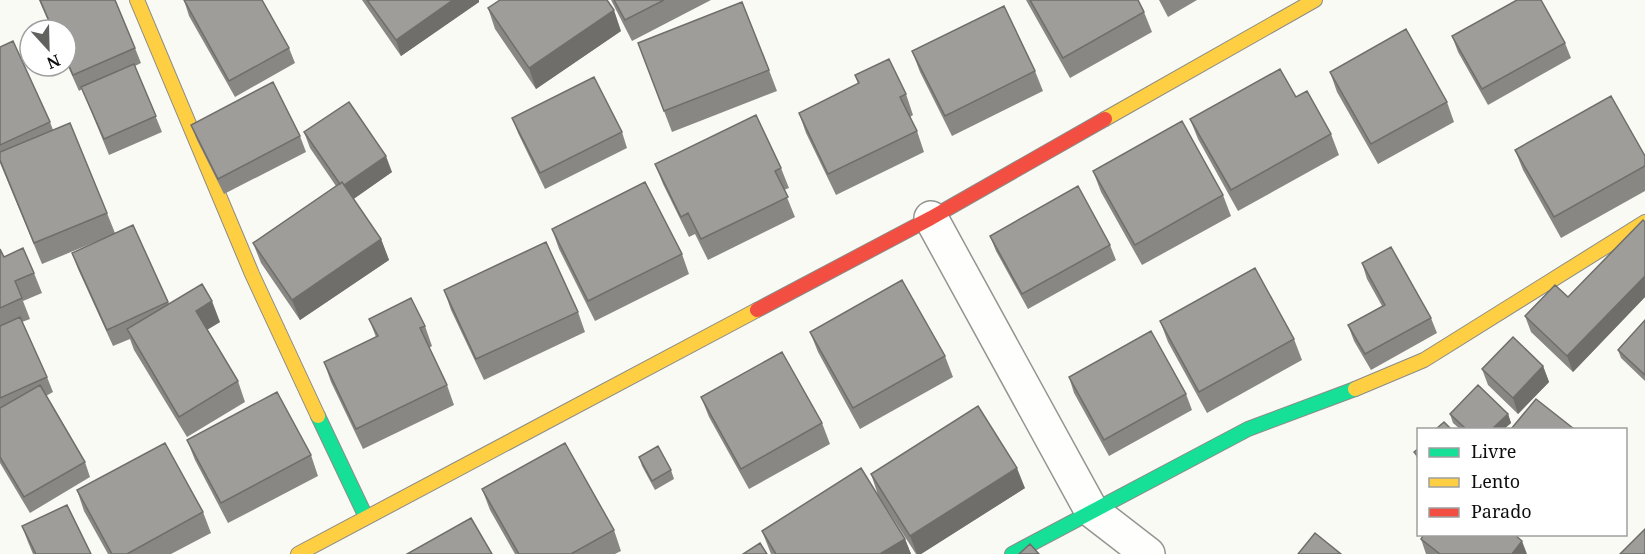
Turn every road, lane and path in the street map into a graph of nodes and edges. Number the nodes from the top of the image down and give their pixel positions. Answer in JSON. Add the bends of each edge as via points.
{"nodes":[{"id":1,"x":137,"y":0,"type":"edge"},
{"id":2,"x":1315,"y":0,"type":"edge"},
{"id":3,"x":931,"y":218,"type":"junction"},
{"id":4,"x":1645,"y":222,"type":"edge"},
{"id":5,"x":1091,"y":510,"type":"junction"},
{"id":6,"x":366,"y":517,"type":"junction"},
{"id":7,"x":298,"y":554,"type":"edge"},
{"id":8,"x":1012,"y":554,"type":"edge"},
{"id":9,"x":1148,"y":554,"type":"edge"}],
"edges":[{"from":1,"to":6,"type":"street","via":[[252,274]]},
{"from":2,"to":3,"type":"street"},
{"from":3,"to":5,"type":"street"},
{"from":3,"to":6,"type":"street"},
{"from":4,"to":5,"type":"street","via":[[1424,360],[1248,429]]},
{"from":5,"to":8,"type":"street"},
{"from":5,"to":9,"type":"street"},
{"from":6,"to":7,"type":"street"}]}
